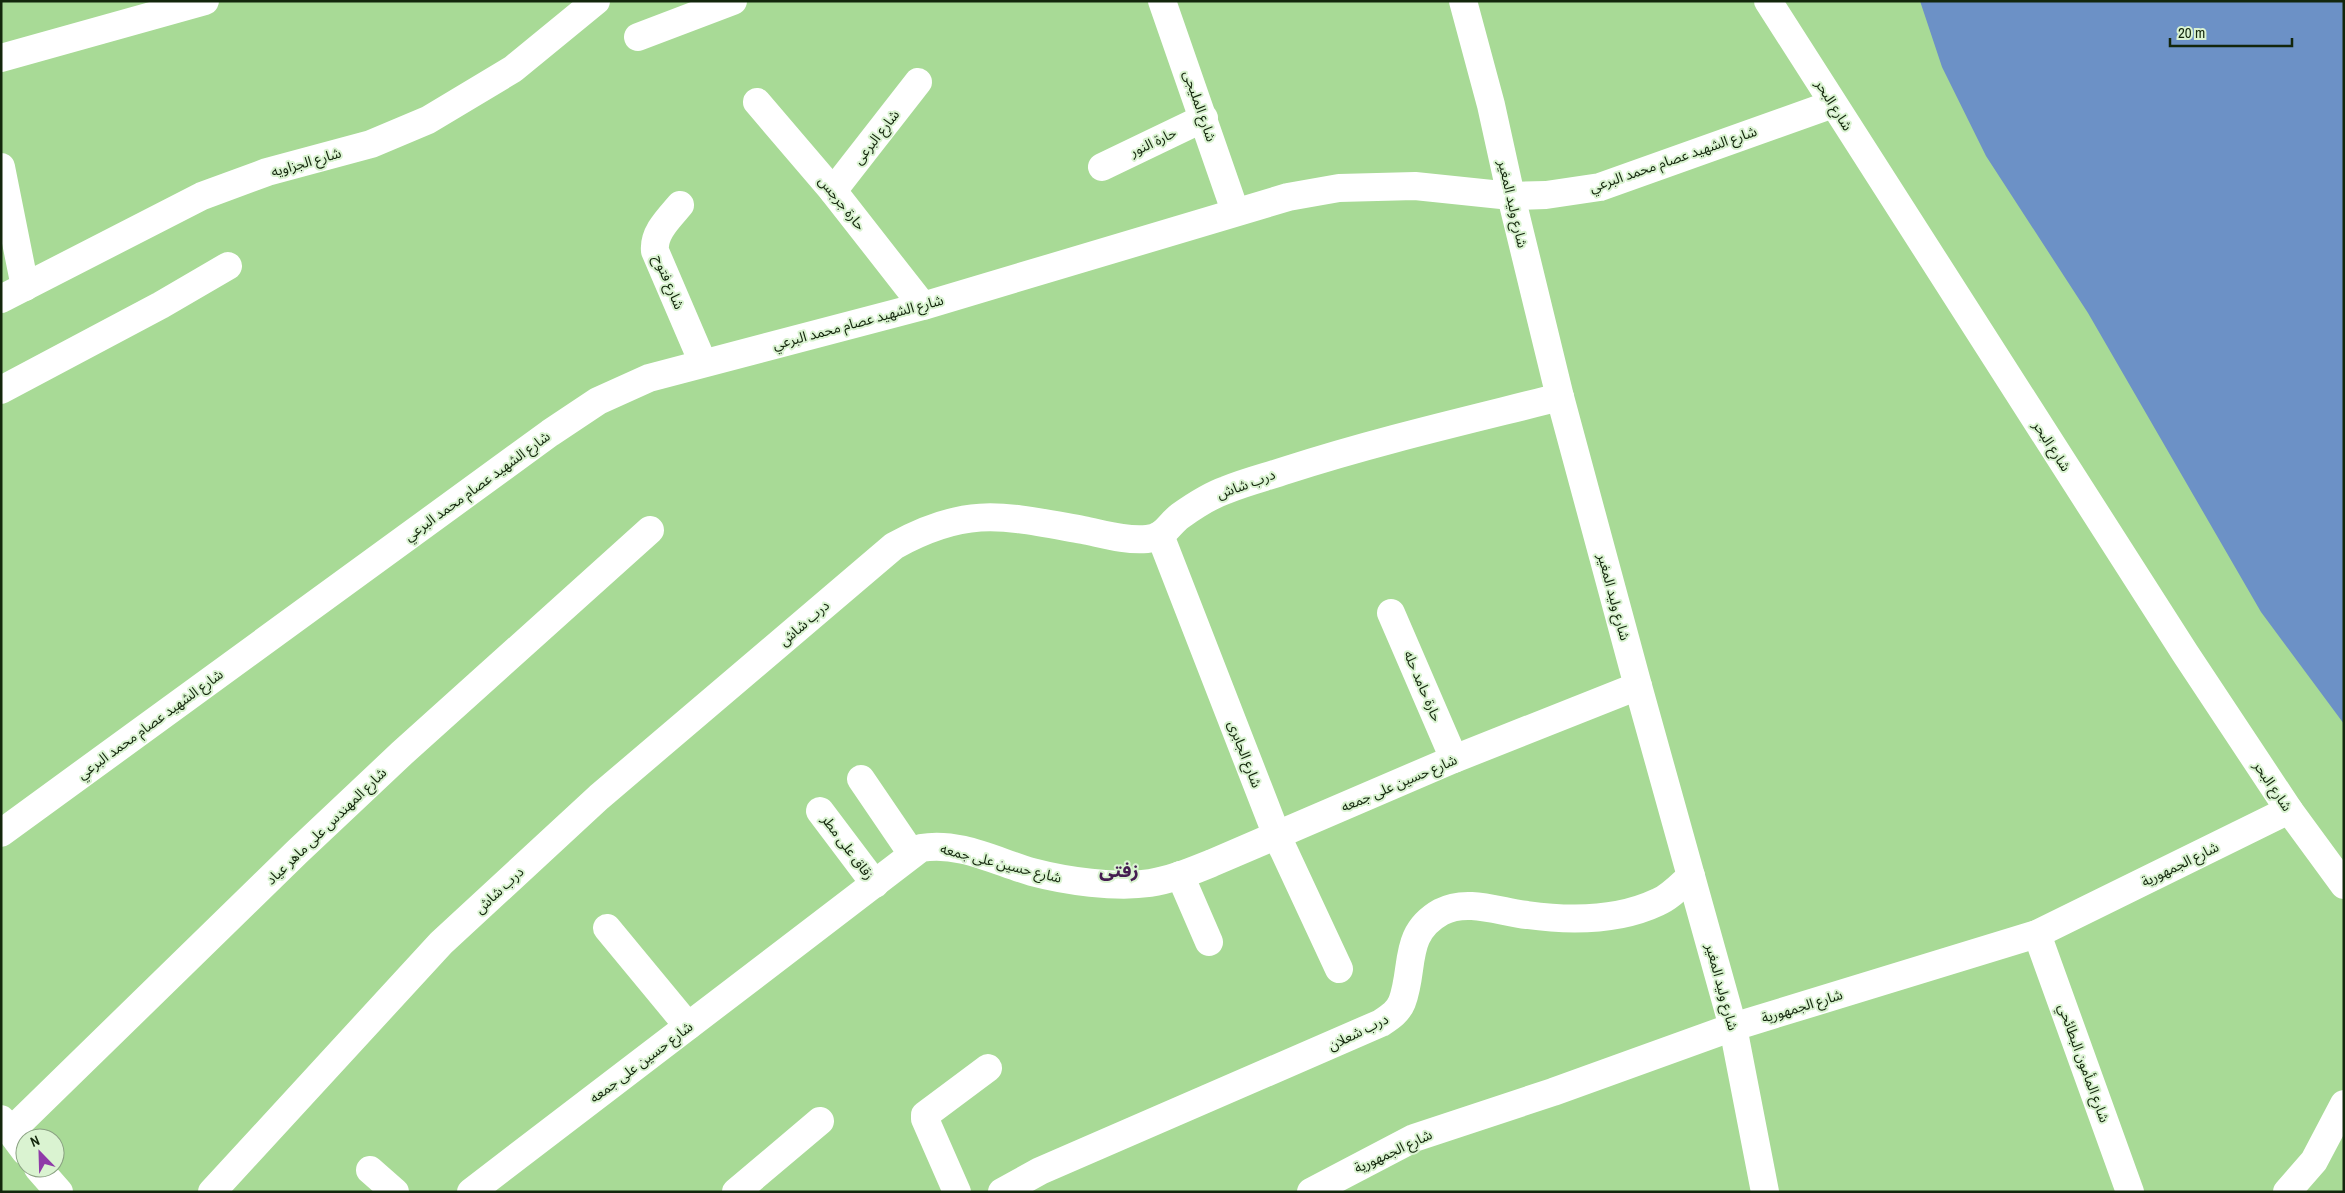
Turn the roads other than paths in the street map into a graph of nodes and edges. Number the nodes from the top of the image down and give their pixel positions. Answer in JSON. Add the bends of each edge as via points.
{"nodes":[{"id":1,"x":205,"y":1,"type":"edge"},
{"id":2,"x":596,"y":1,"type":"edge"},
{"id":3,"x":732,"y":1,"type":"edge"},
{"id":4,"x":1162,"y":1,"type":"edge"},
{"id":5,"x":1464,"y":1,"type":"edge"},
{"id":6,"x":1768,"y":1,"type":"edge"},
{"id":7,"x":638,"y":37,"type":"dead end"},
{"id":8,"x":1,"y":58,"type":"edge"},
{"id":9,"x":918,"y":82,"type":"dead end"},
{"id":10,"x":757,"y":102,"type":"dead end"},
{"id":11,"x":1833,"y":104,"type":"junction"},
{"id":12,"x":1204,"y":118,"type":"junction"},
{"id":13,"x":1,"y":167,"type":"edge"},
{"id":14,"x":1102,"y":167,"type":"dead end"},
{"id":15,"x":833,"y":191,"type":"junction"},
{"id":16,"x":1511,"y":196,"type":"junction"},
{"id":17,"x":680,"y":205,"type":"dead end"},
{"id":18,"x":1235,"y":211,"type":"junction"},
{"id":19,"x":228,"y":266,"type":"dead end"},
{"id":20,"x":25,"y":287,"type":"junction"},
{"id":21,"x":1,"y":299,"type":"edge"},
{"id":22,"x":923,"y":306,"type":"junction"},
{"id":23,"x":703,"y":363,"type":"junction"},
{"id":24,"x":1,"y":390,"type":"edge"},
{"id":25,"x":1560,"y":397,"type":"junction"},
{"id":26,"x":650,"y":530,"type":"dead end"},
{"id":27,"x":1160,"y":535,"type":"junction"},
{"id":28,"x":1391,"y":613,"type":"dead end"},
{"id":29,"x":1638,"y":686,"type":"junction"},
{"id":30,"x":1454,"y":759,"type":"junction"},
{"id":31,"x":861,"y":779,"type":"dead end"},
{"id":32,"x":2289,"y":810,"type":"junction"},
{"id":33,"x":820,"y":811,"type":"dead end"},
{"id":34,"x":1,"y":833,"type":"edge"},
{"id":35,"x":1277,"y":836,"type":"junction"},
{"id":36,"x":912,"y":854,"type":"junction"},
{"id":37,"x":1180,"y":875,"type":"junction"},
{"id":38,"x":1691,"y":876,"type":"junction"},
{"id":39,"x":875,"y":884,"type":"junction"},
{"id":40,"x":2344,"y":885,"type":"edge"},
{"id":41,"x":607,"y":928,"type":"dead end"},
{"id":42,"x":2037,"y":934,"type":"junction"},
{"id":43,"x":1209,"y":942,"type":"dead end"},
{"id":44,"x":1339,"y":969,"type":"dead end"},
{"id":45,"x":688,"y":1026,"type":"junction"},
{"id":46,"x":1733,"y":1027,"type":"junction"},
{"id":47,"x":988,"y":1068,"type":"dead end"},
{"id":48,"x":2344,"y":1104,"type":"edge"},
{"id":49,"x":820,"y":1122,"type":"dead end"},
{"id":50,"x":12,"y":1134,"type":"edge"},
{"id":51,"x":370,"y":1170,"type":"dead end"},
{"id":52,"x":47,"y":1178,"type":"edge"},
{"id":53,"x":59,"y":1192,"type":"edge"},
{"id":54,"x":212,"y":1192,"type":"edge"},
{"id":55,"x":395,"y":1192,"type":"edge"},
{"id":56,"x":471,"y":1192,"type":"edge"},
{"id":57,"x":736,"y":1192,"type":"edge"},
{"id":58,"x":957,"y":1192,"type":"edge"},
{"id":59,"x":1002,"y":1192,"type":"edge"},
{"id":60,"x":1311,"y":1192,"type":"edge"},
{"id":61,"x":1765,"y":1192,"type":"edge"},
{"id":62,"x":2130,"y":1192,"type":"edge"},
{"id":63,"x":2287,"y":1192,"type":"edge"}],
"edges":[{"from":1,"to":8,"type":"street"},
{"from":2,"to":20,"type":"street","name":"شارع الجزاويه","via":[[513,68],[428,120],[371,144],[267,172],[202,196]]},
{"from":3,"to":7,"type":"street"},
{"from":4,"to":12,"type":"street","name":"شارع المليجى"},
{"from":5,"to":16,"type":"street","name":"شارع وليد المغير"},
{"from":6,"to":11,"type":"street","name":"شارع البحر"},
{"from":9,"to":15,"type":"street","name":"شارع البرعى"},
{"from":10,"to":15,"type":"street","name":"حارة جرجس"},
{"from":11,"to":16,"type":"street","name":"شارع الشهيد عصام محمد البرعي","via":[[1600,186],[1546,195]]},
{"from":11,"to":32,"type":"street","name":"شارع البحر"},
{"from":12,"to":14,"type":"street","name":"حارة النور"},
{"from":12,"to":18,"type":"street","name":"شارع المليجى"},
{"from":13,"to":20,"type":"street"},
{"from":15,"to":22,"type":"street","name":"حارة جرجس"},
{"from":16,"to":18,"type":"street","name":"شارع الشهيد عصام محمد البرعي","via":[[1415,186],[1339,188]]},
{"from":16,"to":25,"type":"street","name":"شارع وليد المغير"},
{"from":17,"to":23,"type":"street","name":"شارع فتوح","via":[[658,233],[654,245]]},
{"from":18,"to":22,"type":"street","name":"شارع الشهيد عصام محمد البرعي"},
{"from":19,"to":24,"type":"street","via":[[162,305]]},
{"from":20,"to":21,"type":"street","name":"شارع الجزاويه"},
{"from":22,"to":23,"type":"street","name":"شارع الشهيد عصام محمد البرعي"},
{"from":23,"to":34,"type":"street","name":"شارع الشهيد عصام محمد البرعي","via":[[649,378],[606,398],[550,433]]},
{"from":25,"to":27,"type":"street","name":"درب شاش","via":[[1345,452],[1224,490],[1178,518]]},
{"from":25,"to":29,"type":"street","name":"شارع وليد المغير"},
{"from":26,"to":50,"type":"street","name":"شارع المهندس على ماهر عياد","via":[[374,780]]},
{"from":27,"to":35,"type":"street","name":"شارع الجابرى"},
{"from":27,"to":54,"type":"street","name":"درب شاش","via":[[1136,539],[1019,518],[986,516],[946,522],[922,530],[894,546],[599,797],[441,943]]},
{"from":28,"to":30,"type":"street","name":"حارة حامد حله"},
{"from":29,"to":30,"type":"street","name":"شارع حسين على جمعه"},
{"from":29,"to":38,"type":"street","name":"شارع وليد المغير"},
{"from":30,"to":35,"type":"street","name":"شارع حسين على جمعه"},
{"from":31,"to":36,"type":"street"},
{"from":32,"to":40,"type":"street","name":"شارع البحر"},
{"from":32,"to":42,"type":"street","name":"شارع الجمهورية"},
{"from":33,"to":39,"type":"street","name":"زقاق على مطر"},
{"from":35,"to":37,"type":"street","name":"شارع حسين على جمعه"},
{"from":35,"to":44,"type":"street","name":"شارع الجابرى"},
{"from":36,"to":37,"type":"street","name":"شارع حسين على جمعه","via":[[921,848],[944,846],[1033,872],[1110,884],[1149,883]]},
{"from":36,"to":39,"type":"street","name":"شارع حسين على جمعه"},
{"from":37,"to":43,"type":"street"},
{"from":38,"to":46,"type":"street","name":"شارع وليد المغير"},
{"from":38,"to":59,"type":"street","name":"درب شعلان","via":[[1660,902],[1622,915],[1528,916],[1462,906],[1443,911],[1427,921],[1416,937],[1402,1002],[1394,1014],[1381,1023],[1040,1171]]},
{"from":39,"to":45,"type":"street","name":"شارع حسين على جمعه"},
{"from":41,"to":45,"type":"street"},
{"from":42,"to":46,"type":"street","name":"شارع الجمهورية"},
{"from":42,"to":62,"type":"street","name":"شارع المأمون البطائحي"},
{"from":45,"to":56,"type":"street","name":"شارع حسين على جمعه"},
{"from":46,"to":60,"type":"street","name":"شارع الجمهورية","via":[[1414,1138]]},
{"from":46,"to":61,"type":"street","name":"شارع وليد المغير"},
{"from":47,"to":58,"type":"street","via":[[925,1115]]},
{"from":48,"to":63,"type":"street","via":[[2314,1161]]},
{"from":49,"to":57,"type":"street"},
{"from":51,"to":55,"type":"street"},
{"from":52,"to":53,"type":"street"}]}
